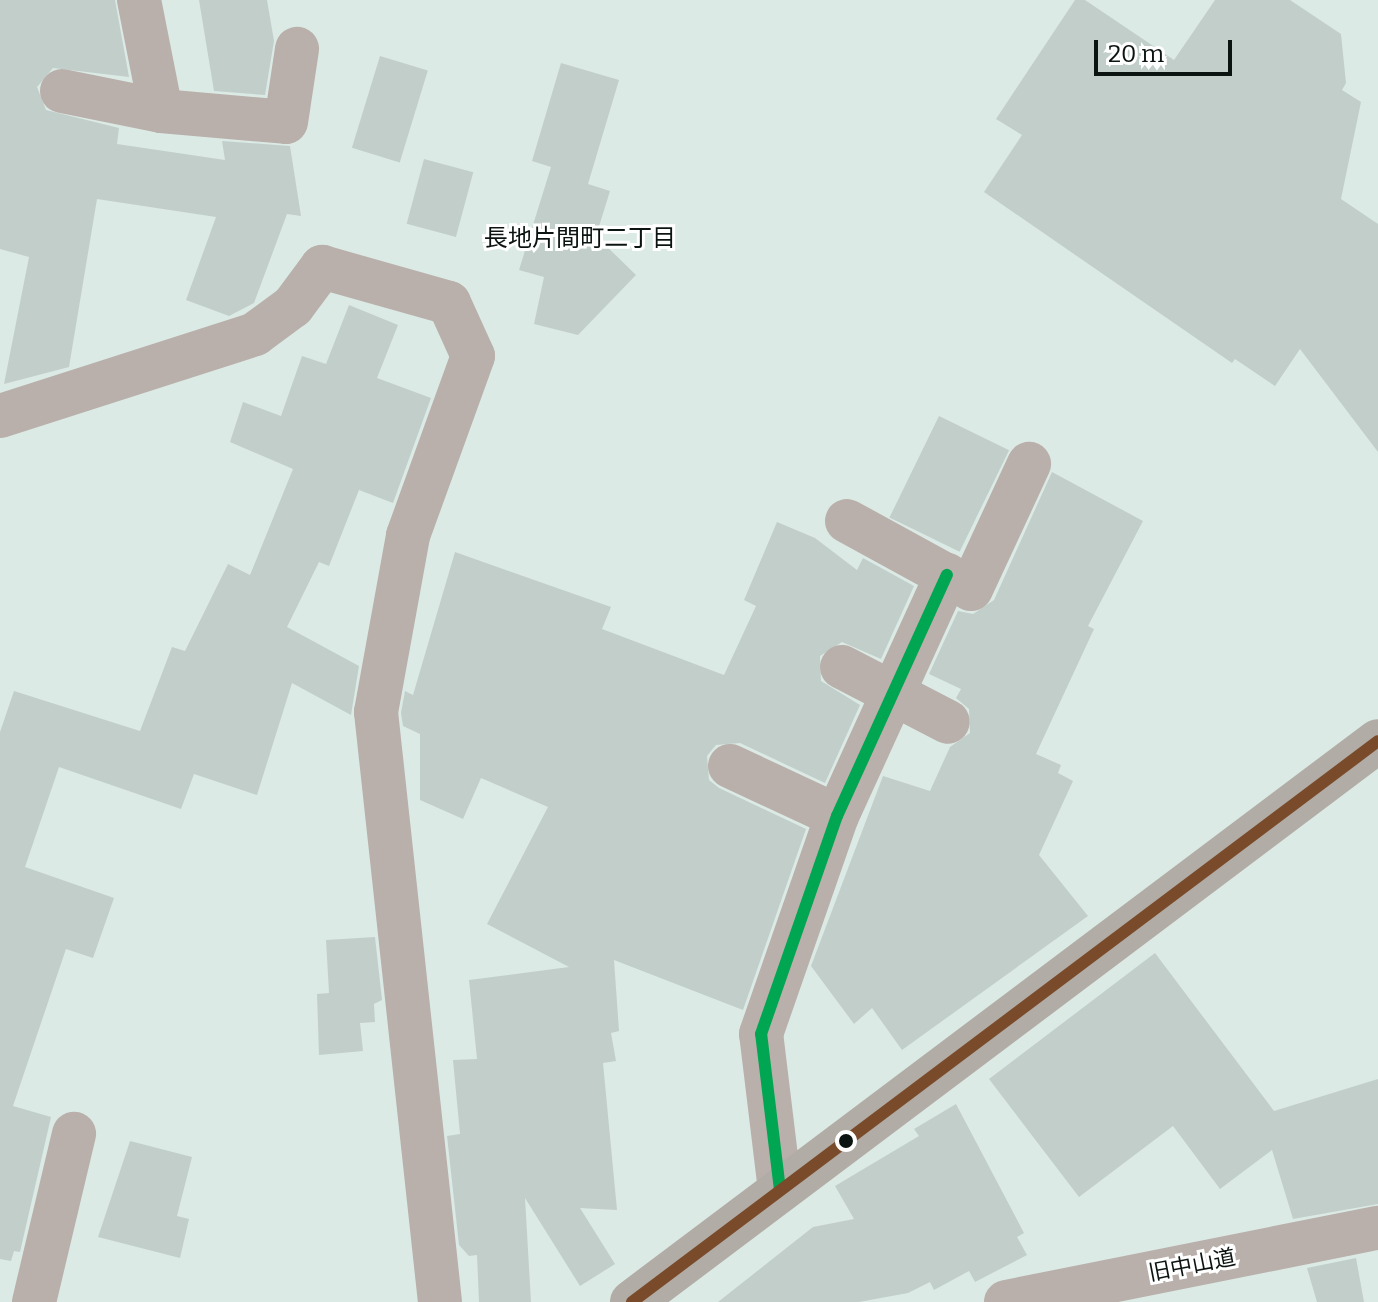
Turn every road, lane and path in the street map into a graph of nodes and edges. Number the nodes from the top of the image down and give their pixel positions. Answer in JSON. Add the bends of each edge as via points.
{"nodes":[{"id":1,"x":139,"y":0,"type":"edge"},
{"id":2,"x":297,"y":49,"type":"dead end"},
{"id":3,"x":62,"y":91,"type":"dead end"},
{"id":4,"x":161,"y":111,"type":"junction"},
{"id":5,"x":0,"y":416,"type":"edge"},
{"id":6,"x":1029,"y":464,"type":"dead end"},
{"id":7,"x":847,"y":521,"type":"dead end"},
{"id":8,"x":947,"y":575,"type":"junction"},
{"id":9,"x":842,"y":667,"type":"dead end"},
{"id":10,"x":893,"y":693,"type":"junction"},
{"id":11,"x":948,"y":722,"type":"dead end"},
{"id":12,"x":1378,"y":741,"type":"edge"},
{"id":13,"x":730,"y":766,"type":"dead end"},
{"id":14,"x":837,"y":816,"type":"junction"},
{"id":15,"x":74,"y":1134,"type":"dead end"},
{"id":16,"x":780,"y":1190,"type":"junction"},
{"id":17,"x":1378,"y":1228,"type":"edge"},
{"id":18,"x":34,"y":1302,"type":"edge"},
{"id":19,"x":440,"y":1302,"type":"edge"},
{"id":20,"x":632,"y":1302,"type":"edge"},
{"id":21,"x":1006,"y":1302,"type":"edge"}],
"edges":[{"from":1,"to":4,"type":"street"},
{"from":2,"to":4,"type":"street","via":[[286,122]]},
{"from":3,"to":4,"type":"street"},
{"from":5,"to":19,"type":"street","via":[[255,334],[293,306],[322,267],[449,303],[473,356],[408,536],[376,712]]},
{"from":6,"to":8,"type":"street","via":[[971,589]]},
{"from":7,"to":8,"type":"street"},
{"from":8,"to":10,"type":"street"},
{"from":9,"to":10,"type":"street"},
{"from":10,"to":11,"type":"street"},
{"from":10,"to":14,"type":"street"},
{"from":12,"to":16,"type":"highway"},
{"from":13,"to":14,"type":"street"},
{"from":14,"to":16,"type":"street","via":[[761,1034]]},
{"from":15,"to":18,"type":"street"},
{"from":16,"to":20,"type":"highway"},
{"from":17,"to":21,"type":"street","name":"旧中山道"}]}
